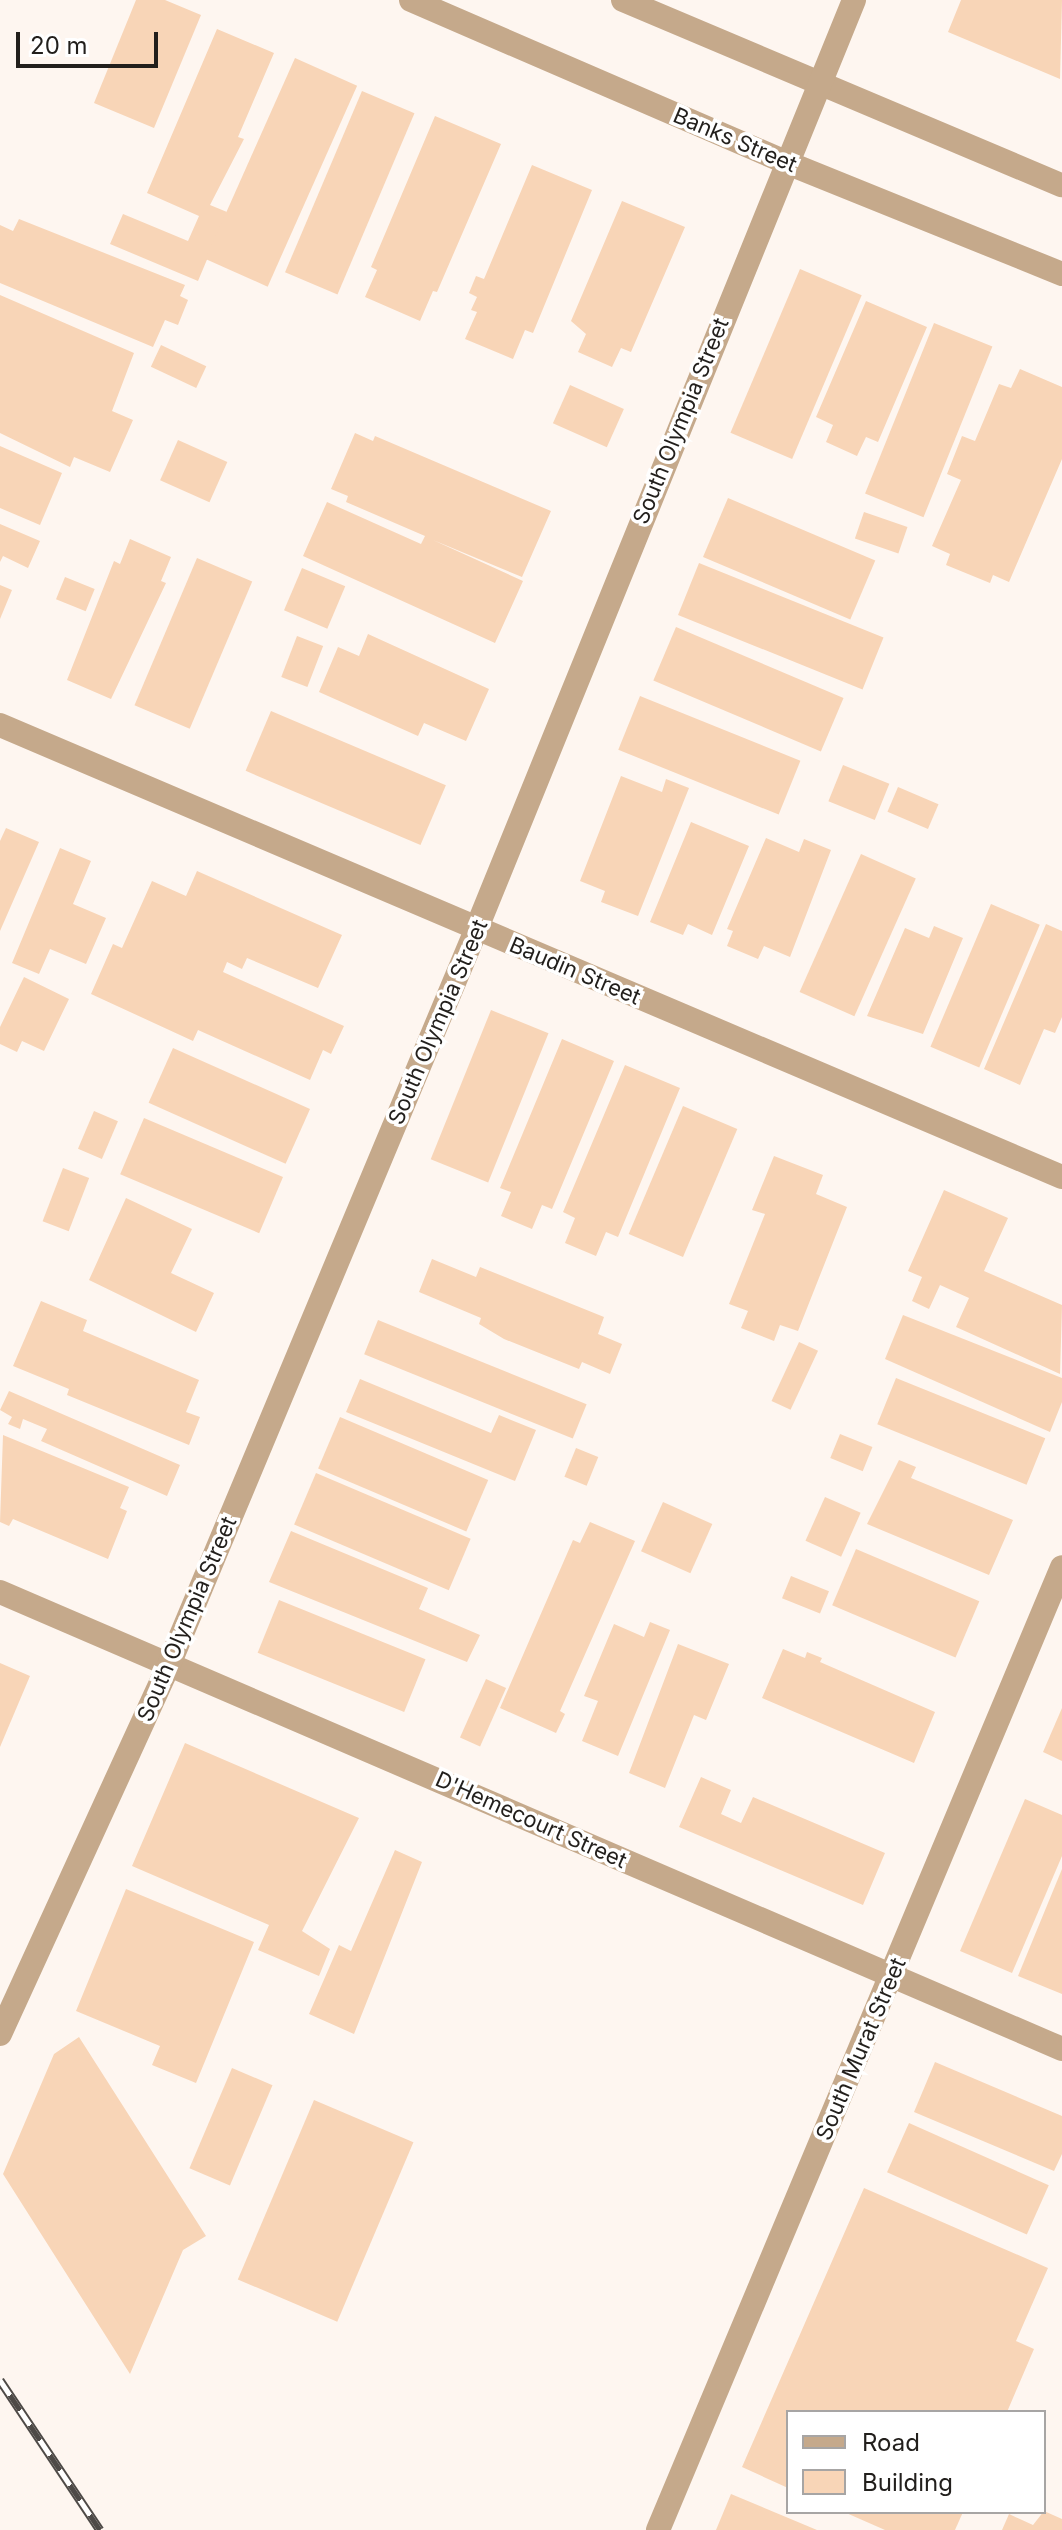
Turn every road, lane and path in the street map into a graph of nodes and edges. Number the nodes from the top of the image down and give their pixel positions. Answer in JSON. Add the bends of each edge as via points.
{"nodes":[{"id":1,"x":411,"y":0,"type":"edge"},
{"id":2,"x":623,"y":0,"type":"edge"},
{"id":3,"x":854,"y":0,"type":"edge"},
{"id":4,"x":819,"y":83,"type":"junction"},
{"id":5,"x":785,"y":162,"type":"junction"},
{"id":6,"x":1062,"y":185,"type":"edge"},
{"id":7,"x":1062,"y":274,"type":"edge"},
{"id":8,"x":0,"y":725,"type":"edge"},
{"id":9,"x":476,"y":930,"type":"junction"},
{"id":10,"x":1062,"y":1177,"type":"edge"},
{"id":11,"x":1062,"y":1567,"type":"edge"},
{"id":12,"x":0,"y":1592,"type":"edge"},
{"id":13,"x":170,"y":1662,"type":"junction"},
{"id":14,"x":890,"y":1978,"type":"junction"},
{"id":15,"x":0,"y":2034,"type":"edge"},
{"id":16,"x":1062,"y":2049,"type":"edge"},
{"id":17,"x":658,"y":2530,"type":"edge"}],
"edges":[{"from":1,"to":5,"type":"street","name":"Banks Street"},
{"from":2,"to":4,"type":"street"},
{"from":3,"to":4,"type":"street","name":"South Olympia Street"},
{"from":4,"to":5,"type":"street","name":"South Olympia Street"},
{"from":4,"to":6,"type":"street"},
{"from":5,"to":7,"type":"street","name":"Banks Street"},
{"from":5,"to":9,"type":"street","name":"South Olympia Street"},
{"from":8,"to":9,"type":"street","name":"Baudin Street"},
{"from":9,"to":10,"type":"street","name":"Baudin Street"},
{"from":9,"to":13,"type":"street","name":"South Olympia Street"},
{"from":11,"to":14,"type":"street","name":"South Murat Street"},
{"from":12,"to":13,"type":"street","name":"D'Hemecourt Street"},
{"from":13,"to":14,"type":"street","name":"D'Hemecourt Street"},
{"from":13,"to":15,"type":"street","name":"South Olympia Street"},
{"from":14,"to":16,"type":"street","name":"D'Hemecourt Street"},
{"from":14,"to":17,"type":"street","name":"South Murat Street"}]}
